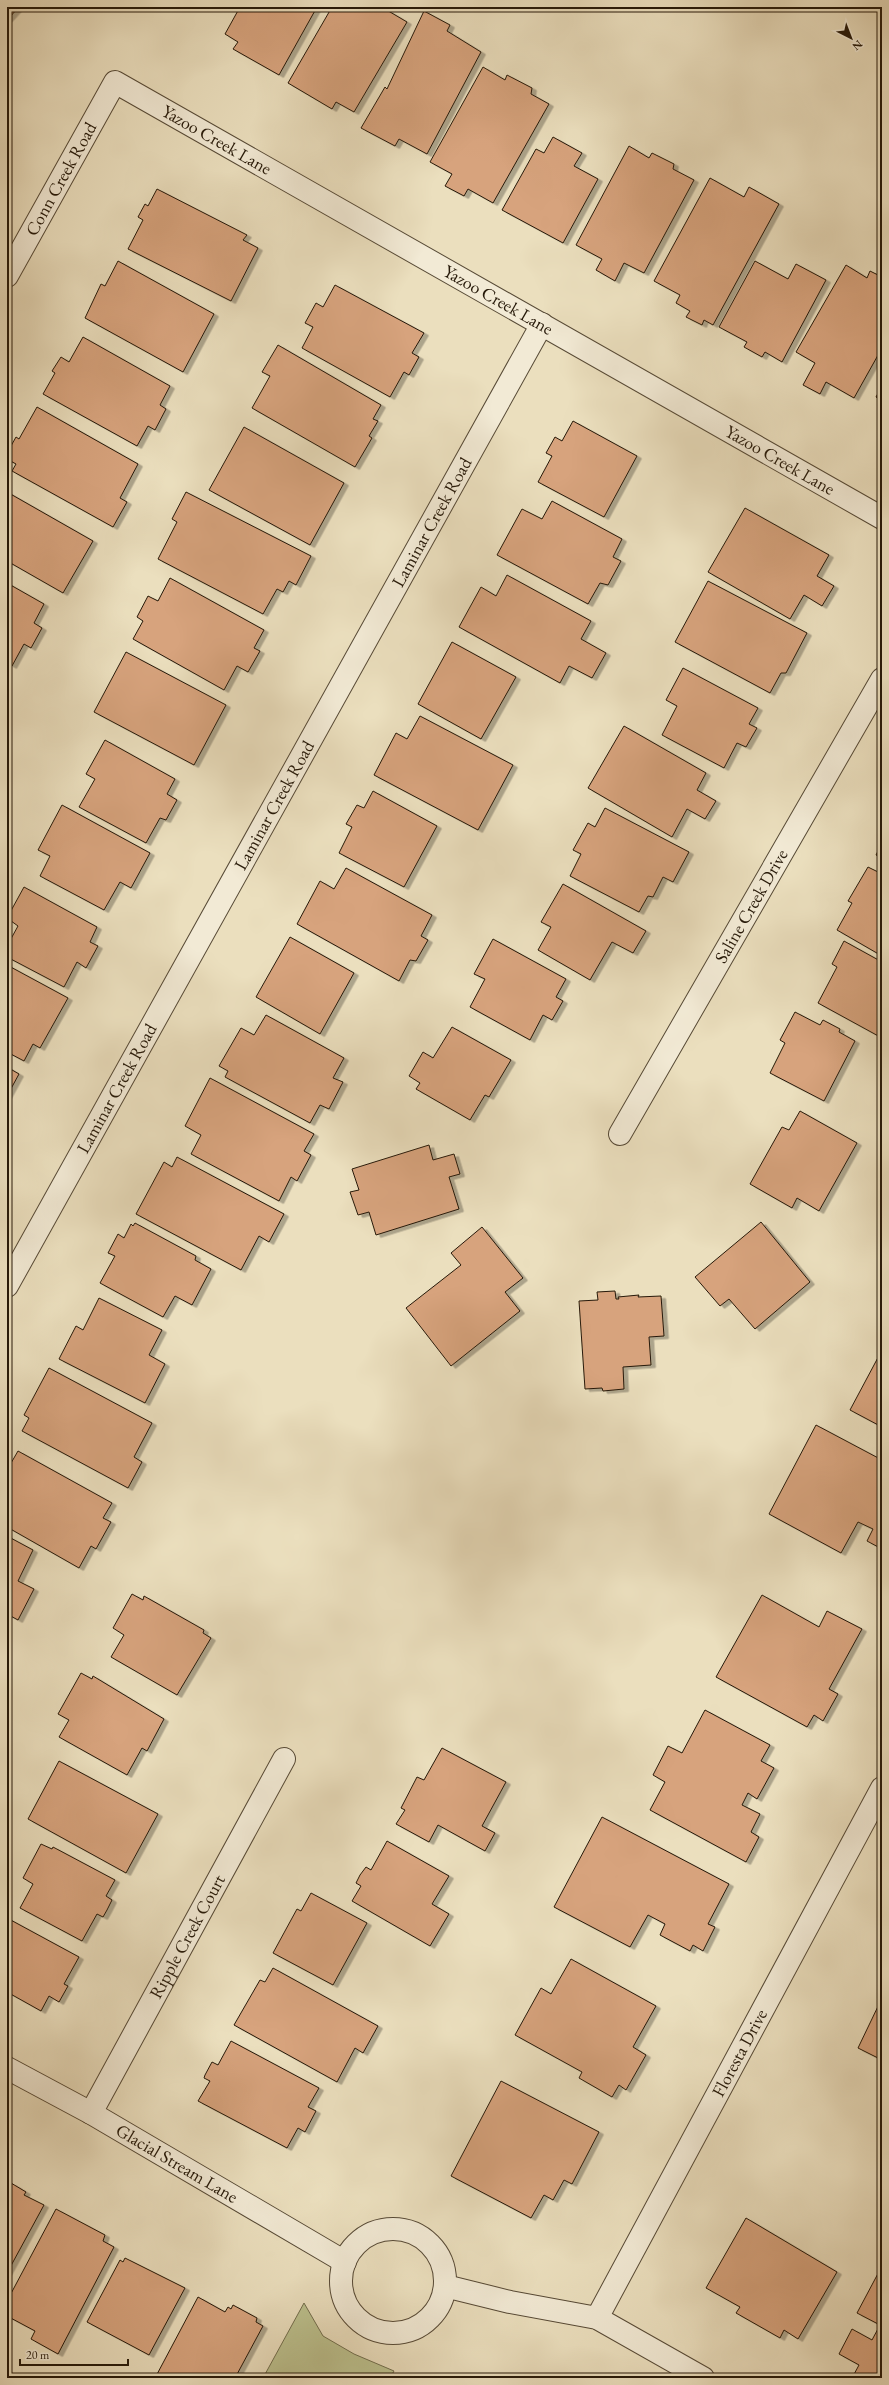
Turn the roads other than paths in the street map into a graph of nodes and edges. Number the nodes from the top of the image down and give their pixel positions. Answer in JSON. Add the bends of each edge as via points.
{"nodes":[{"id":1,"x":115,"y":82,"type":"joint"},
{"id":2,"x":7,"y":276,"type":"edge"},
{"id":3,"x":542,"y":324,"type":"junction"},
{"id":4,"x":882,"y":518,"type":"edge"},
{"id":5,"x":882,"y":679,"type":"edge"},
{"id":6,"x":620,"y":1134,"type":"dead end"},
{"id":7,"x":7,"y":1286,"type":"edge"},
{"id":8,"x":284,"y":1760,"type":"dead end"},
{"id":9,"x":882,"y":1789,"type":"edge"},
{"id":10,"x":7,"y":2068,"type":"edge"},
{"id":11,"x":91,"y":2113,"type":"junction"},
{"id":12,"x":345,"y":2262,"type":"junction"},
{"id":13,"x":445,"y":2286,"type":"junction"},
{"id":14,"x":597,"y":2318,"type":"junction"},
{"id":15,"x":703,"y":2378,"type":"edge"}],
"edges":[{"from":1,"to":2,"type":"street","name":"Conn Creek Road"},
{"from":1,"to":3,"type":"street","name":"Yazoo Creek Lane"},
{"from":3,"to":4,"type":"street","name":"Yazoo Creek Lane"},
{"from":3,"to":7,"type":"street","name":"Laminar Creek Road"},
{"from":5,"to":6,"type":"street","name":"Saline Creek Drive"},
{"from":8,"to":11,"type":"street","name":"Ripple Creek Court"},
{"from":9,"to":14,"type":"street","name":"Floresta Drive"},
{"from":10,"to":11,"type":"street","name":"Glacial Stream Lane"},
{"from":11,"to":12,"type":"street","name":"Glacial Stream Lane"},
{"from":12,"to":13,"type":"street","via":[[353,2248],[366,2237],[381,2231],[397,2229],[413,2233],[427,2242],[438,2254],[444,2269]]},
{"from":12,"to":13,"type":"street","via":[[341,2279],[351,2313],[364,2325],[380,2332],[398,2334],[416,2328],[430,2318],[440,2303]]},
{"from":13,"to":14,"type":"street","via":[[510,2302]]},
{"from":14,"to":15,"type":"street"}]}
